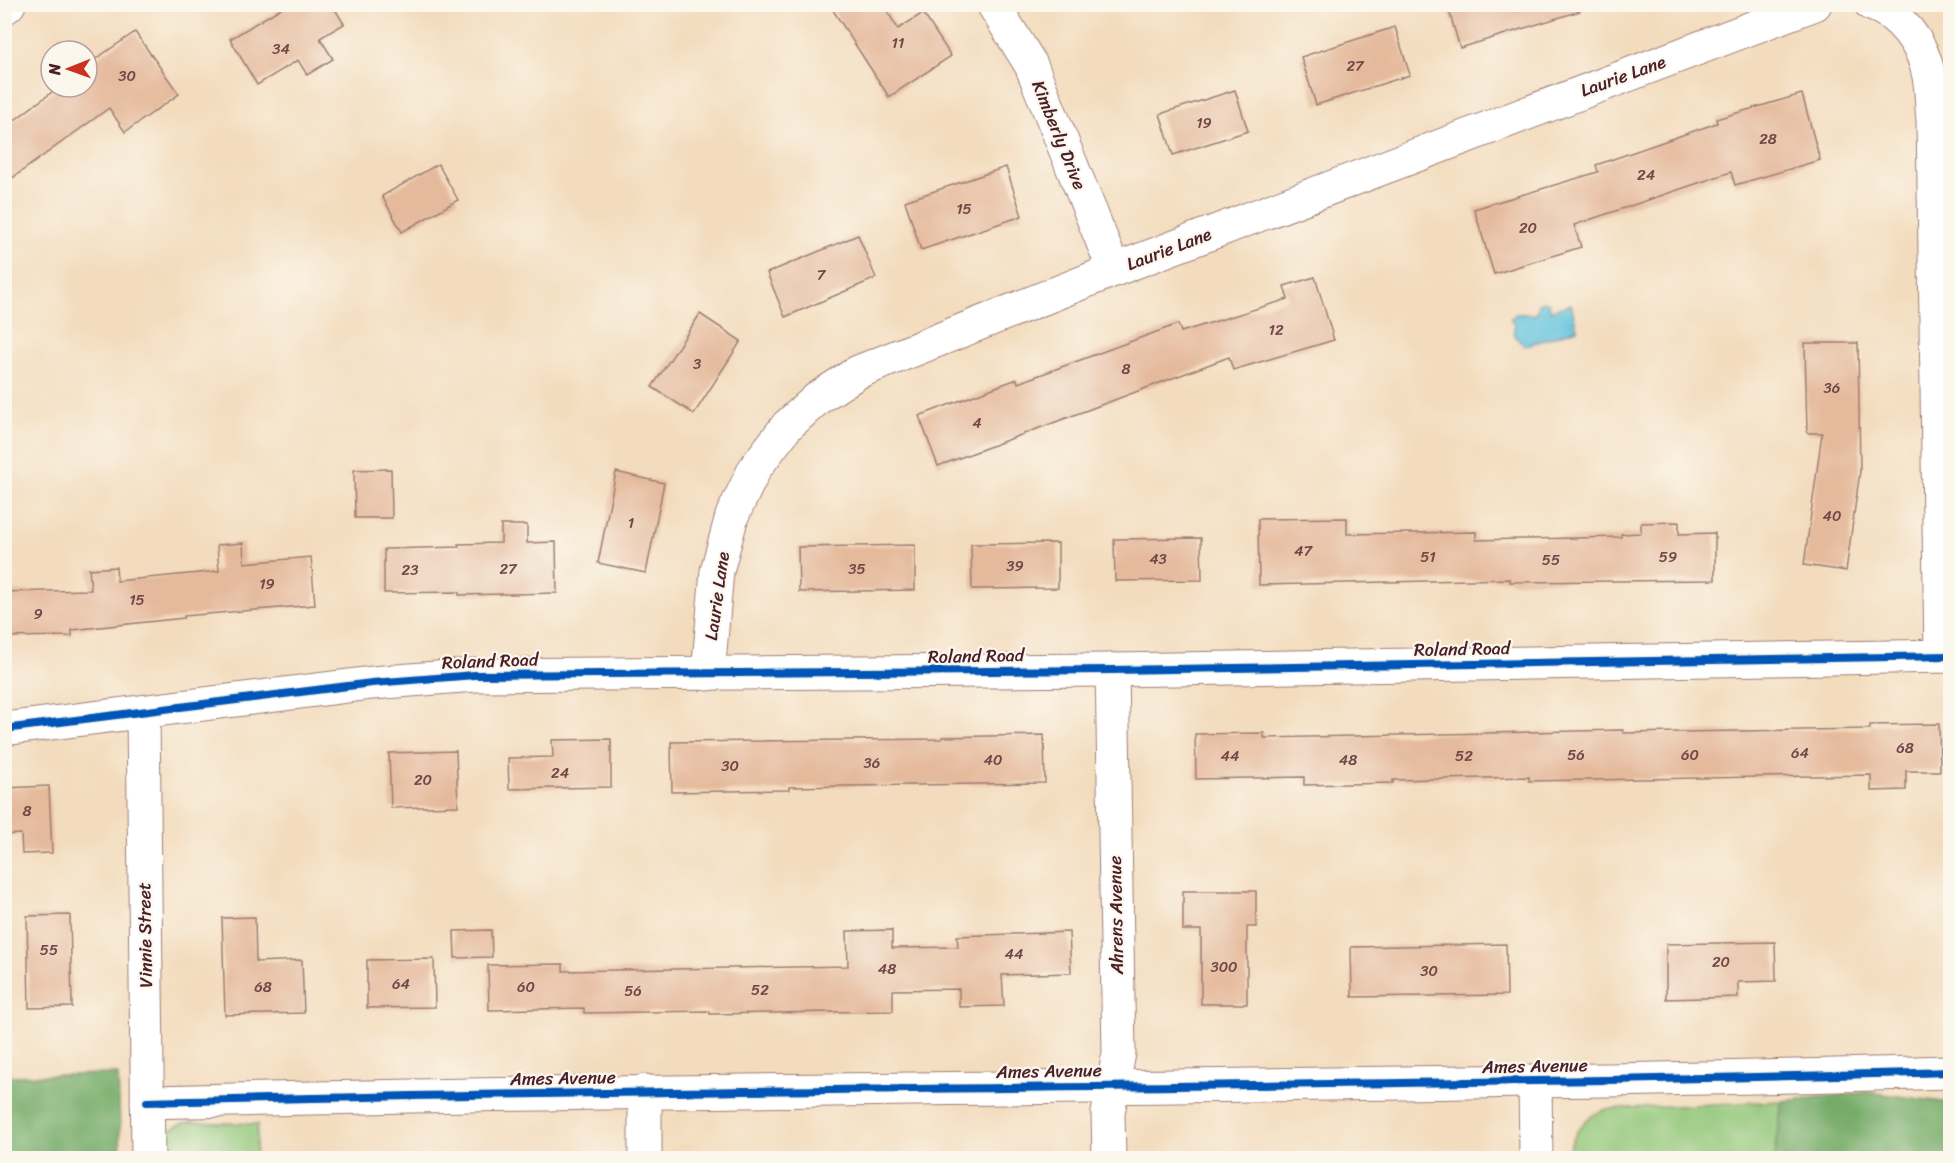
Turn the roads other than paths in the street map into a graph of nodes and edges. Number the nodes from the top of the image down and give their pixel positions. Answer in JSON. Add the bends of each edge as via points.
{"nodes":[{"id":1,"x":9,"y":4,"type":"edge"},
{"id":2,"x":993,"y":4,"type":"edge"},
{"id":3,"x":1815,"y":4,"type":"edge"},
{"id":4,"x":1871,"y":4,"type":"edge"},
{"id":5,"x":4,"y":8,"type":"edge"},
{"id":6,"x":1113,"y":270,"type":"junction"},
{"id":7,"x":1946,"y":656,"type":"edge"},
{"id":8,"x":1112,"y":670,"type":"junction"},
{"id":9,"x":708,"y":674,"type":"junction"},
{"id":10,"x":142,"y":712,"type":"junction"},
{"id":11,"x":4,"y":729,"type":"edge"},
{"id":12,"x":1950,"y":1072,"type":"edge"},
{"id":13,"x":1535,"y":1081,"type":"junction"},
{"id":14,"x":1114,"y":1085,"type":"junction"},
{"id":15,"x":645,"y":1091,"type":"junction"},
{"id":16,"x":147,"y":1102,"type":"junction"},
{"id":17,"x":148,"y":1158,"type":"edge"},
{"id":18,"x":645,"y":1158,"type":"edge"},
{"id":19,"x":1109,"y":1158,"type":"edge"},
{"id":20,"x":1536,"y":1158,"type":"edge"}],
"edges":[{"from":1,"to":5,"type":"street"},
{"from":2,"to":6,"type":"street","name":"Kimberly Drive","via":[[1031,65]]},
{"from":3,"to":6,"type":"street","name":"Laurie Lane"},
{"from":4,"to":7,"type":"street","via":[[1894,17],[1917,42],[1928,73],[1933,119]]},
{"from":6,"to":9,"type":"street","name":"Laurie Lane","via":[[858,372],[818,398],[787,426],[755,468],[732,516],[717,571]]},
{"from":7,"to":8,"type":"street","name":"Roland Road"},
{"from":8,"to":9,"type":"street","name":"Roland Road"},
{"from":8,"to":14,"type":"street","name":"Ahrens Avenue","via":[[1119,1053]]},
{"from":9,"to":10,"type":"street","name":"Roland Road","via":[[475,675],[372,683]]},
{"from":10,"to":11,"type":"street","name":"Roland Road"},
{"from":10,"to":16,"type":"street","name":"Vinnie Street"},
{"from":12,"to":13,"type":"street","name":"Ames Avenue"},
{"from":13,"to":14,"type":"street","name":"Ames Avenue"},
{"from":13,"to":20,"type":"street"},
{"from":14,"to":15,"type":"street","name":"Ames Avenue"},
{"from":14,"to":19,"type":"street","name":"Ahrens Avenue","via":[[1108,1113]]},
{"from":15,"to":16,"type":"street","name":"Ames Avenue"},
{"from":15,"to":18,"type":"street"},
{"from":16,"to":17,"type":"street","name":"Vinnie Street"}]}
